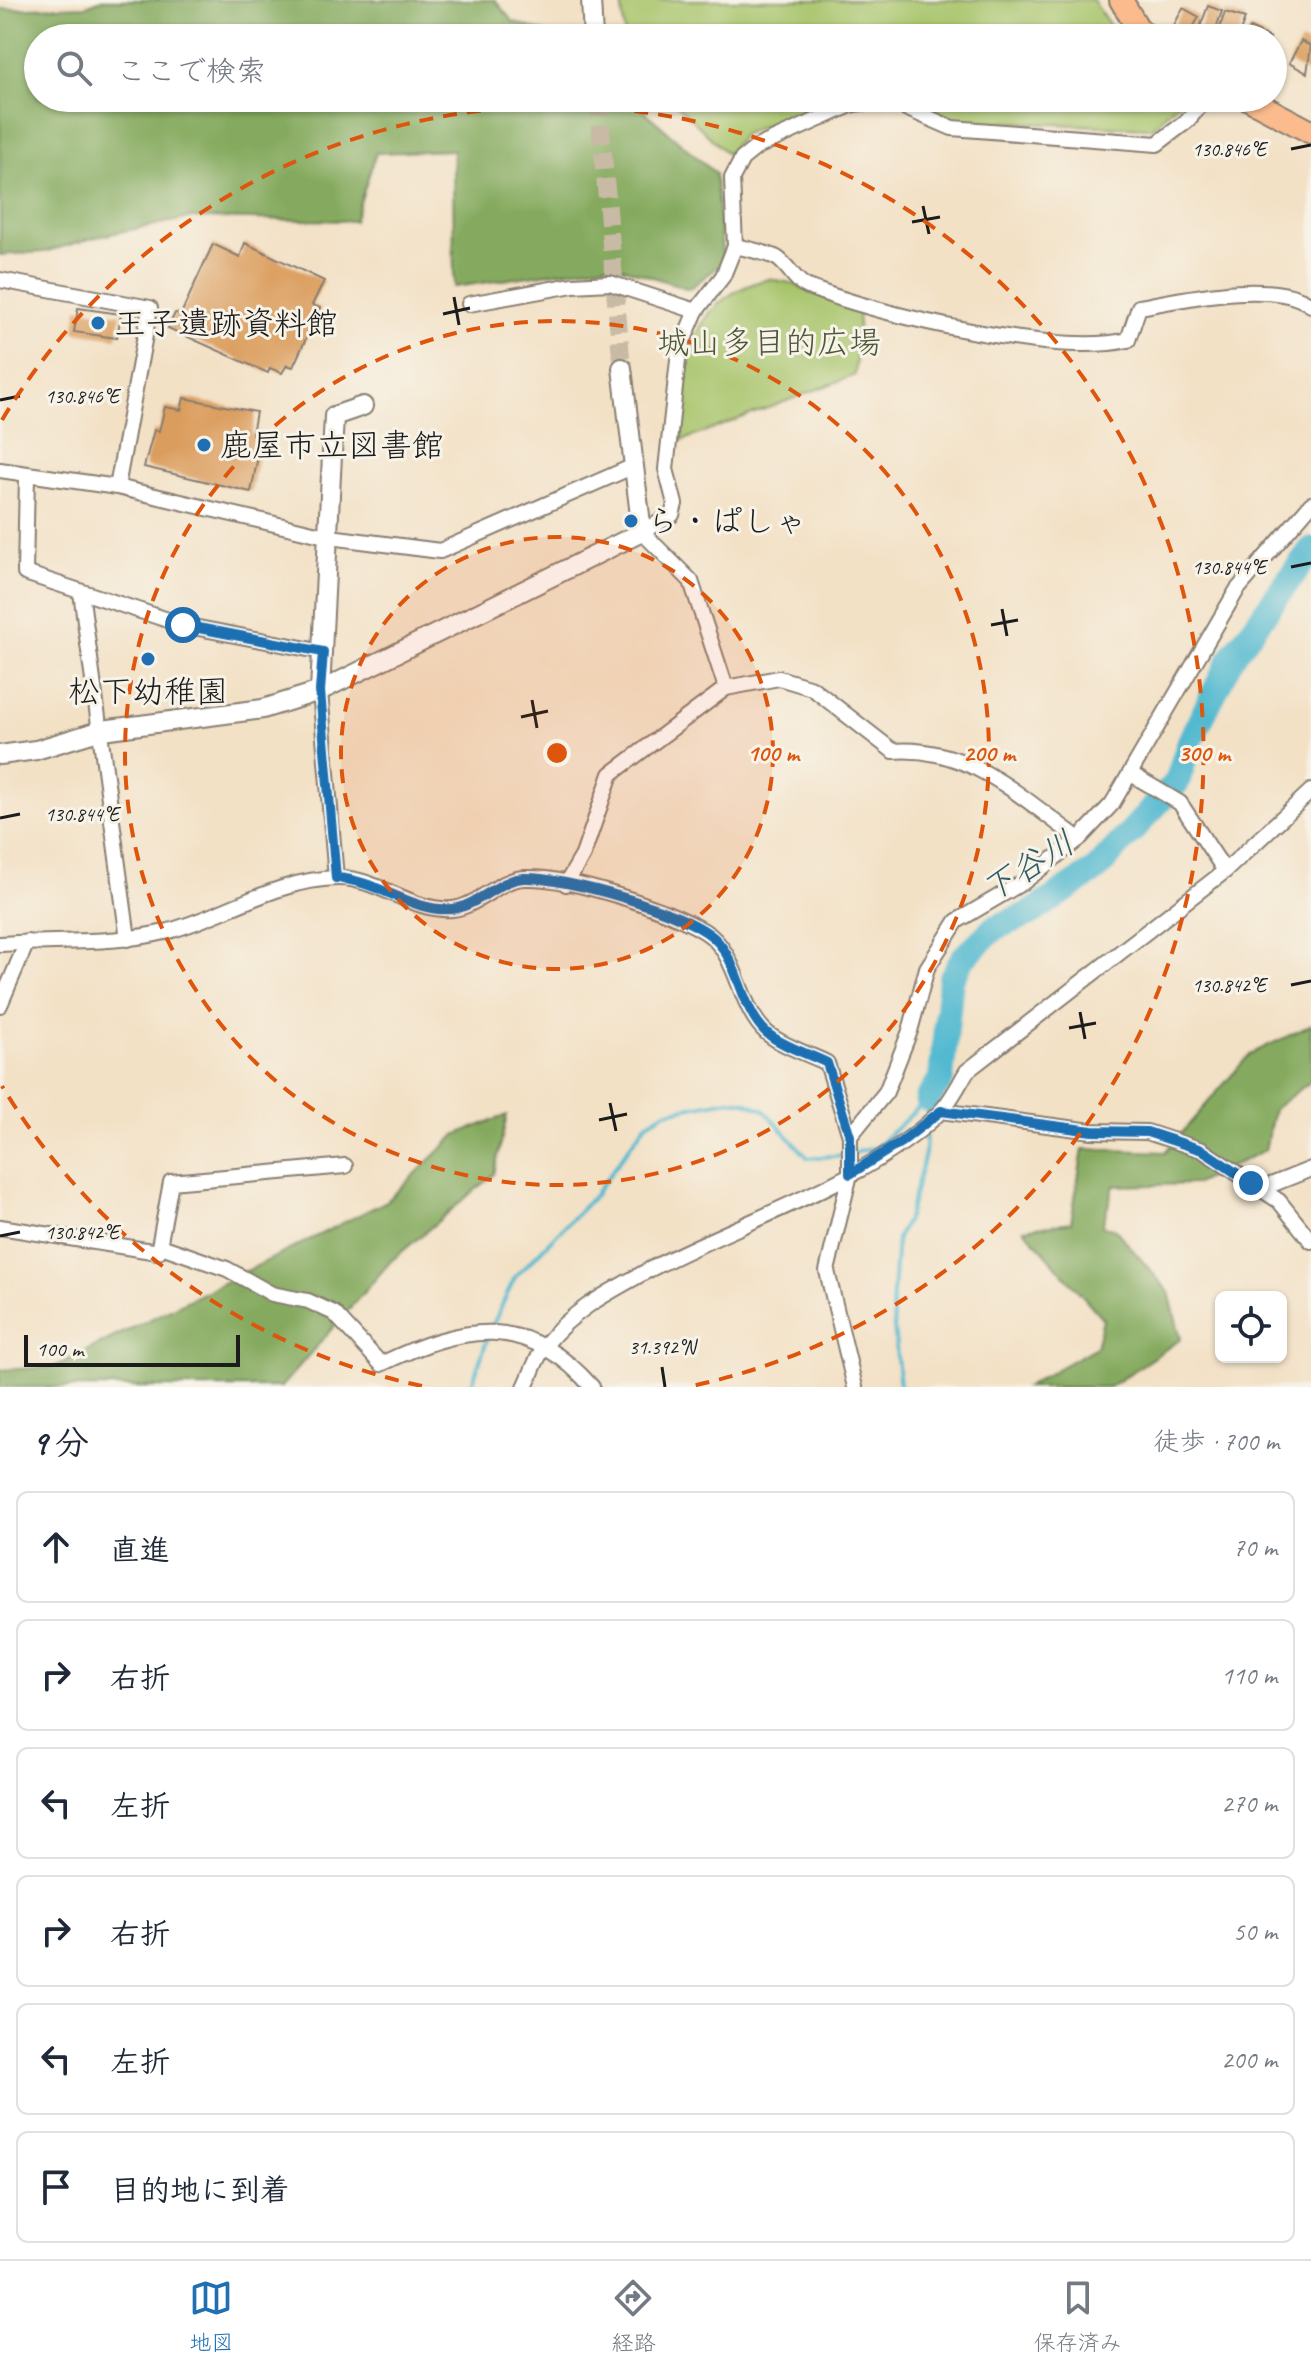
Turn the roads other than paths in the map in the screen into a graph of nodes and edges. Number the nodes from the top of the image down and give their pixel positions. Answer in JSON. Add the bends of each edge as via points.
{"nodes":[{"id":1,"x":591,"y":0,"type":"edge"},
{"id":2,"x":1121,"y":0,"type":"edge"},
{"id":3,"x":592,"y":24,"type":"edge"},
{"id":4,"x":1135,"y":24,"type":"edge"},
{"id":5,"x":835,"y":112,"type":"edge"},
{"id":6,"x":915,"y":112,"type":"edge"},
{"id":7,"x":1195,"y":112,"type":"edge"},
{"id":8,"x":1273,"y":112,"type":"edge"},
{"id":9,"x":1311,"y":132,"type":"edge"},
{"id":10,"x":735,"y":246,"type":"junction"},
{"id":11,"x":0,"y":280,"type":"edge"},
{"id":12,"x":469,"y":304,"type":"dead end"},
{"id":13,"x":1311,"y":305,"type":"edge"},
{"id":14,"x":696,"y":311,"type":"junction"},
{"id":15,"x":622,"y":368,"type":"tunnel mouth"},
{"id":16,"x":363,"y":406,"type":"dead end"},
{"id":17,"x":634,"y":466,"type":"junction"},
{"id":18,"x":0,"y":470,"type":"edge"},
{"id":19,"x":27,"y":476,"type":"junction"},
{"id":20,"x":117,"y":487,"type":"junction"},
{"id":21,"x":1311,"y":504,"type":"edge"},
{"id":22,"x":642,"y":532,"type":"junction"},
{"id":23,"x":330,"y":537,"type":"junction"},
{"id":24,"x":81,"y":592,"type":"junction"},
{"id":25,"x":323,"y":652,"type":"junction"},
{"id":26,"x":726,"y":688,"type":"junction"},
{"id":27,"x":320,"y":691,"type":"junction"},
{"id":28,"x":102,"y":730,"type":"junction"},
{"id":29,"x":0,"y":755,"type":"edge"},
{"id":30,"x":1131,"y":774,"type":"junction"},
{"id":31,"x":1311,"y":791,"type":"edge"},
{"id":32,"x":1079,"y":839,"type":"junction"},
{"id":33,"x":1225,"y":871,"type":"junction"},
{"id":34,"x":336,"y":878,"type":"junction"},
{"id":35,"x":566,"y":884,"type":"junction"},
{"id":36,"x":128,"y":939,"type":"junction"},
{"id":37,"x":27,"y":942,"type":"junction"},
{"id":38,"x":0,"y":944,"type":"edge"},
{"id":39,"x":0,"y":1005,"type":"edge"},
{"id":40,"x":941,"y":1111,"type":"junction"},
{"id":41,"x":850,"y":1136,"type":"junction"},
{"id":42,"x":345,"y":1166,"type":"dead end"},
{"id":43,"x":1311,"y":1169,"type":"edge"},
{"id":44,"x":850,"y":1174,"type":"junction"},
{"id":45,"x":1261,"y":1189,"type":"junction"},
{"id":46,"x":0,"y":1227,"type":"edge"},
{"id":47,"x":1311,"y":1241,"type":"edge"},
{"id":48,"x":161,"y":1246,"type":"junction"},
{"id":49,"x":545,"y":1346,"type":"junction"},
{"id":50,"x":525,"y":1387,"type":"edge"},
{"id":51,"x":592,"y":1387,"type":"edge"},
{"id":52,"x":855,"y":1387,"type":"edge"}],
"edges":[{"from":1,"to":3,"type":"street"},
{"from":2,"to":4,"type":"highway"},
{"from":5,"to":10,"type":"street","via":[[742,159],[732,178]]},
{"from":6,"to":7,"type":"street","via":[[952,128],[1157,144]]},
{"from":8,"to":9,"type":"highway"},
{"from":10,"to":13,"type":"street","via":[[777,258],[804,286],[819,291],[895,315],[1025,339],[1106,345],[1128,340],[1139,307],[1206,296],[1279,293]]},
{"from":10,"to":14,"type":"street","via":[[723,276]]},
{"from":11,"to":20,"type":"street","via":[[150,308]]},
{"from":12,"to":14,"type":"street","via":[[610,283]]},
{"from":14,"to":22,"type":"street","via":[[679,351],[668,423],[666,469],[675,504],[672,515]]},
{"from":15,"to":17,"type":"street"},
{"from":16,"to":23,"type":"street","via":[[334,416]]},
{"from":17,"to":22,"type":"street"},
{"from":17,"to":23,"type":"street","via":[[440,551]]},
{"from":18,"to":19,"type":"street"},
{"from":19,"to":20,"type":"street"},
{"from":19,"to":24,"type":"street","via":[[25,573]]},
{"from":20,"to":23,"type":"street"},
{"from":21,"to":30,"type":"street","via":[[1237,590]]},
{"from":22,"to":26,"type":"street","via":[[691,581]]},
{"from":22,"to":27,"type":"street"},
{"from":23,"to":25,"type":"street"},
{"from":24,"to":25,"type":"street","via":[[183,625]]},
{"from":24,"to":28,"type":"street"},
{"from":25,"to":27,"type":"street"},
{"from":26,"to":32,"type":"street","via":[[779,678],[812,688],[893,751],[922,749],[973,764]]},
{"from":26,"to":35,"type":"street","via":[[611,774],[583,855]]},
{"from":27,"to":28,"type":"street","via":[[263,709]]},
{"from":27,"to":34,"type":"street"},
{"from":28,"to":29,"type":"street"},
{"from":28,"to":36,"type":"street"},
{"from":30,"to":32,"type":"street"},
{"from":30,"to":33,"type":"street","via":[[1180,803]]},
{"from":31,"to":33,"type":"street"},
{"from":32,"to":41,"type":"street","via":[[1025,881],[957,921],[927,968],[886,1092]]},
{"from":33,"to":40,"type":"street","via":[[967,1071]]},
{"from":34,"to":35,"type":"street","via":[[358,879],[422,906],[454,909],[522,878]]},
{"from":34,"to":36,"type":"street","via":[[292,882],[196,923]]},
{"from":35,"to":41,"type":"street","via":[[654,908],[716,940],[767,1033],[827,1063]]},
{"from":36,"to":37,"type":"street"},
{"from":37,"to":38,"type":"street"},
{"from":37,"to":39,"type":"street"},
{"from":40,"to":44,"type":"street"},
{"from":40,"to":45,"type":"street","via":[[1092,1131],[1147,1132],[1202,1150]]},
{"from":41,"to":44,"type":"street"},
{"from":42,"to":48,"type":"street","via":[[171,1182]]},
{"from":43,"to":45,"type":"street"},
{"from":44,"to":49,"type":"street","via":[[698,1243],[597,1298]]},
{"from":44,"to":52,"type":"street","via":[[827,1271]]},
{"from":45,"to":47,"type":"street","via":[[1279,1201]]},
{"from":46,"to":48,"type":"street","via":[[142,1251],[158,1252]]},
{"from":48,"to":49,"type":"street","via":[[227,1269],[272,1294],[334,1313],[381,1364],[472,1331]]},
{"from":49,"to":50,"type":"street"},
{"from":49,"to":51,"type":"street","via":[[570,1362]]}]}
